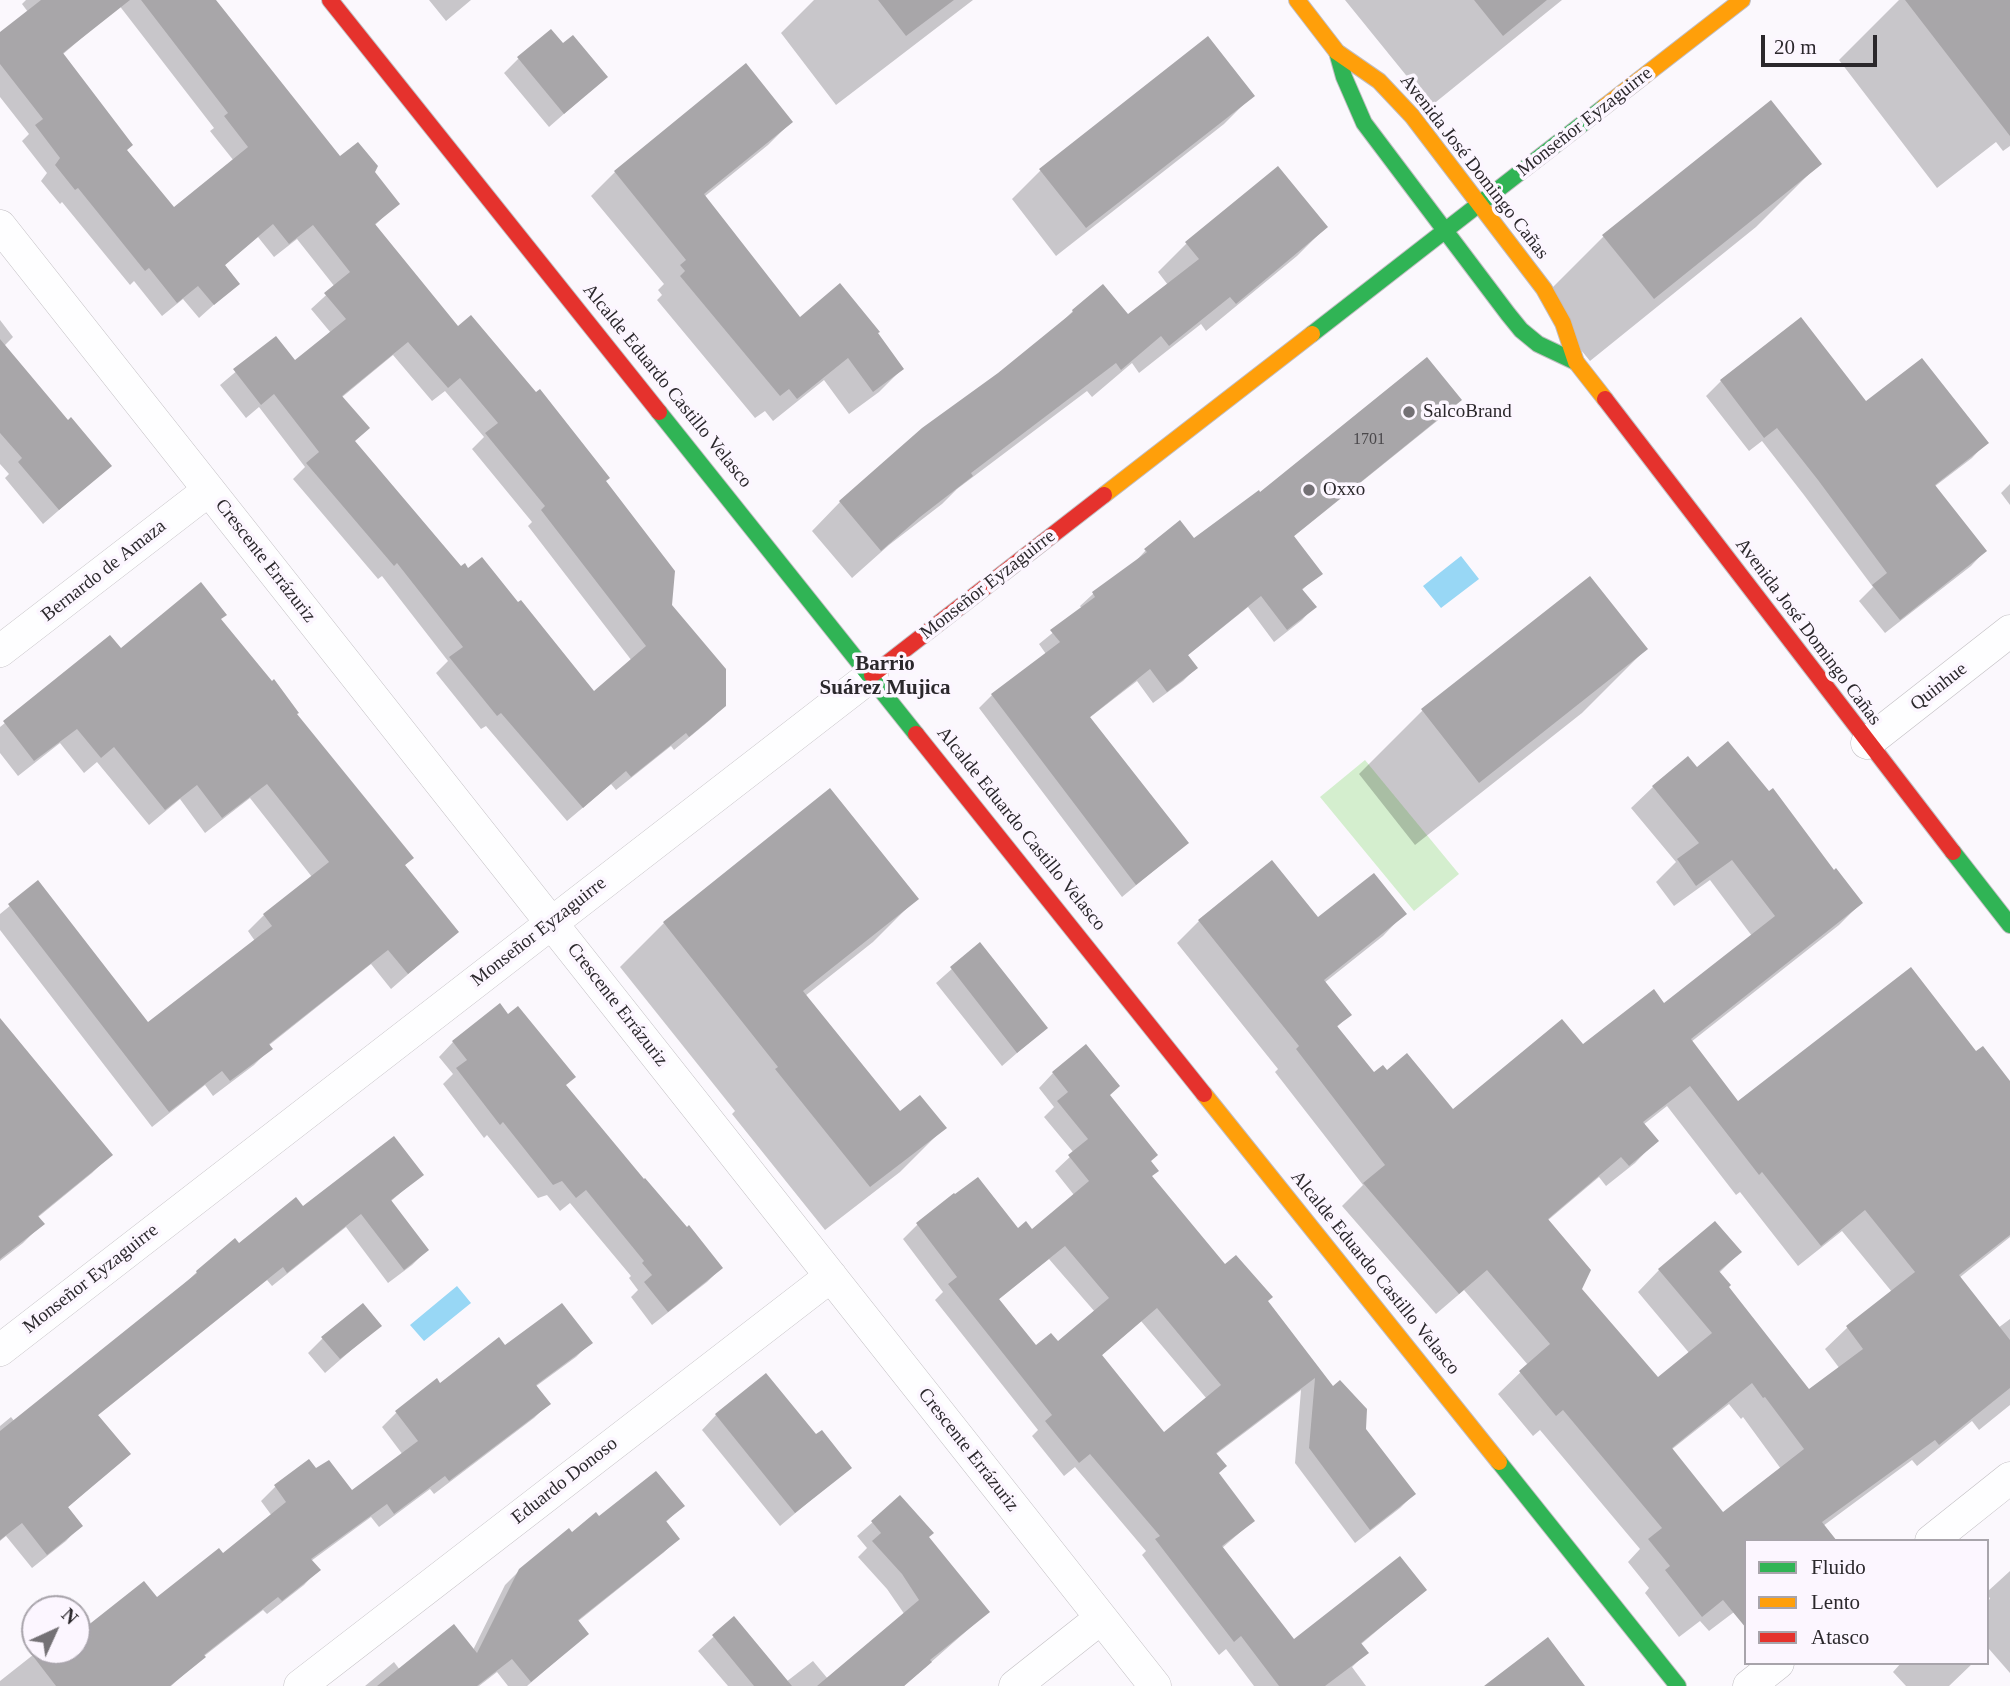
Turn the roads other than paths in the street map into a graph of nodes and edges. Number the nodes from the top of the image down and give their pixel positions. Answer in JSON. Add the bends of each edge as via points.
{"nodes":[{"id":1,"x":330,"y":0,"type":"edge"},
{"id":2,"x":1297,"y":0,"type":"edge"},
{"id":3,"x":1742,"y":0,"type":"edge"},
{"id":4,"x":1337,"y":52,"type":"junction"},
{"id":5,"x":1479,"y":205,"type":"junction"},
{"id":6,"x":0,"y":226,"type":"edge"},
{"id":7,"x":1444,"y":231,"type":"junction"},
{"id":8,"x":1576,"y":362,"type":"junction"},
{"id":9,"x":209,"y":490,"type":"junction"},
{"id":10,"x":2010,"y":632,"type":"edge"},
{"id":11,"x":0,"y":651,"type":"edge"},
{"id":12,"x":872,"y":674,"type":"junction"},
{"id":13,"x":1867,"y":743,"type":"junction"},
{"id":14,"x":551,"y":923,"type":"junction"},
{"id":15,"x":2010,"y":925,"type":"edge"},
{"id":16,"x":831,"y":1276,"type":"junction"},
{"id":17,"x":0,"y":1350,"type":"edge"},
{"id":18,"x":2010,"y":1478,"type":"edge"},
{"id":19,"x":1934,"y":1539,"type":"edge"},
{"id":20,"x":1101,"y":1618,"type":"junction"},
{"id":21,"x":1775,"y":1665,"type":"edge"},
{"id":22,"x":300,"y":1686,"type":"edge"},
{"id":23,"x":1015,"y":1686,"type":"edge"},
{"id":24,"x":1155,"y":1686,"type":"edge"},
{"id":25,"x":1678,"y":1686,"type":"edge"},
{"id":26,"x":1749,"y":1686,"type":"edge"}],
"edges":[{"from":1,"to":12,"type":"street","name":"Alcalde Eduardo Castillo Velasco"},
{"from":2,"to":4,"type":"street","name":"Avenida José Domingo Cañas"},
{"from":3,"to":5,"type":"street","name":"Monseñor Eyzaguirre"},
{"from":4,"to":5,"type":"street","name":"Avenida José Domingo Cañas","via":[[1396,97]]},
{"from":4,"to":7,"type":"street","name":"Avenida José Domingo Cañas","via":[[1364,123]]},
{"from":5,"to":7,"type":"street","name":"Monseñor Eyzaguirre"},
{"from":5,"to":8,"type":"street","name":"Avenida José Domingo Cañas","via":[[1544,289],[1563,323]]},
{"from":6,"to":9,"type":"street","name":"Crescente Errázuriz"},
{"from":7,"to":8,"type":"street","name":"Avenida José Domingo Cañas","via":[[1521,330],[1538,344]]},
{"from":7,"to":12,"type":"street","name":"Monseñor Eyzaguirre"},
{"from":8,"to":13,"type":"street","name":"Avenida José Domingo Cañas"},
{"from":9,"to":11,"type":"street","name":"Bernardo de Amaza"},
{"from":9,"to":14,"type":"street","name":"Crescente Errázuriz"},
{"from":10,"to":13,"type":"street","name":"Quinhue"},
{"from":12,"to":14,"type":"street","name":"Monseñor Eyzaguirre"},
{"from":12,"to":25,"type":"street","name":"Alcalde Eduardo Castillo Velasco"},
{"from":13,"to":15,"type":"street","name":"Avenida José Domingo Cañas"},
{"from":14,"to":16,"type":"street","name":"Crescente Errázuriz"},
{"from":14,"to":17,"type":"street","name":"Monseñor Eyzaguirre"},
{"from":16,"to":20,"type":"street","name":"Crescente Errázuriz"},
{"from":16,"to":22,"type":"street","name":"Eduardo Donoso"},
{"from":18,"to":19,"type":"street"},
{"from":20,"to":23,"type":"street"},
{"from":20,"to":24,"type":"street","name":"Crescente Errázuriz"},
{"from":21,"to":26,"type":"street"}]}
